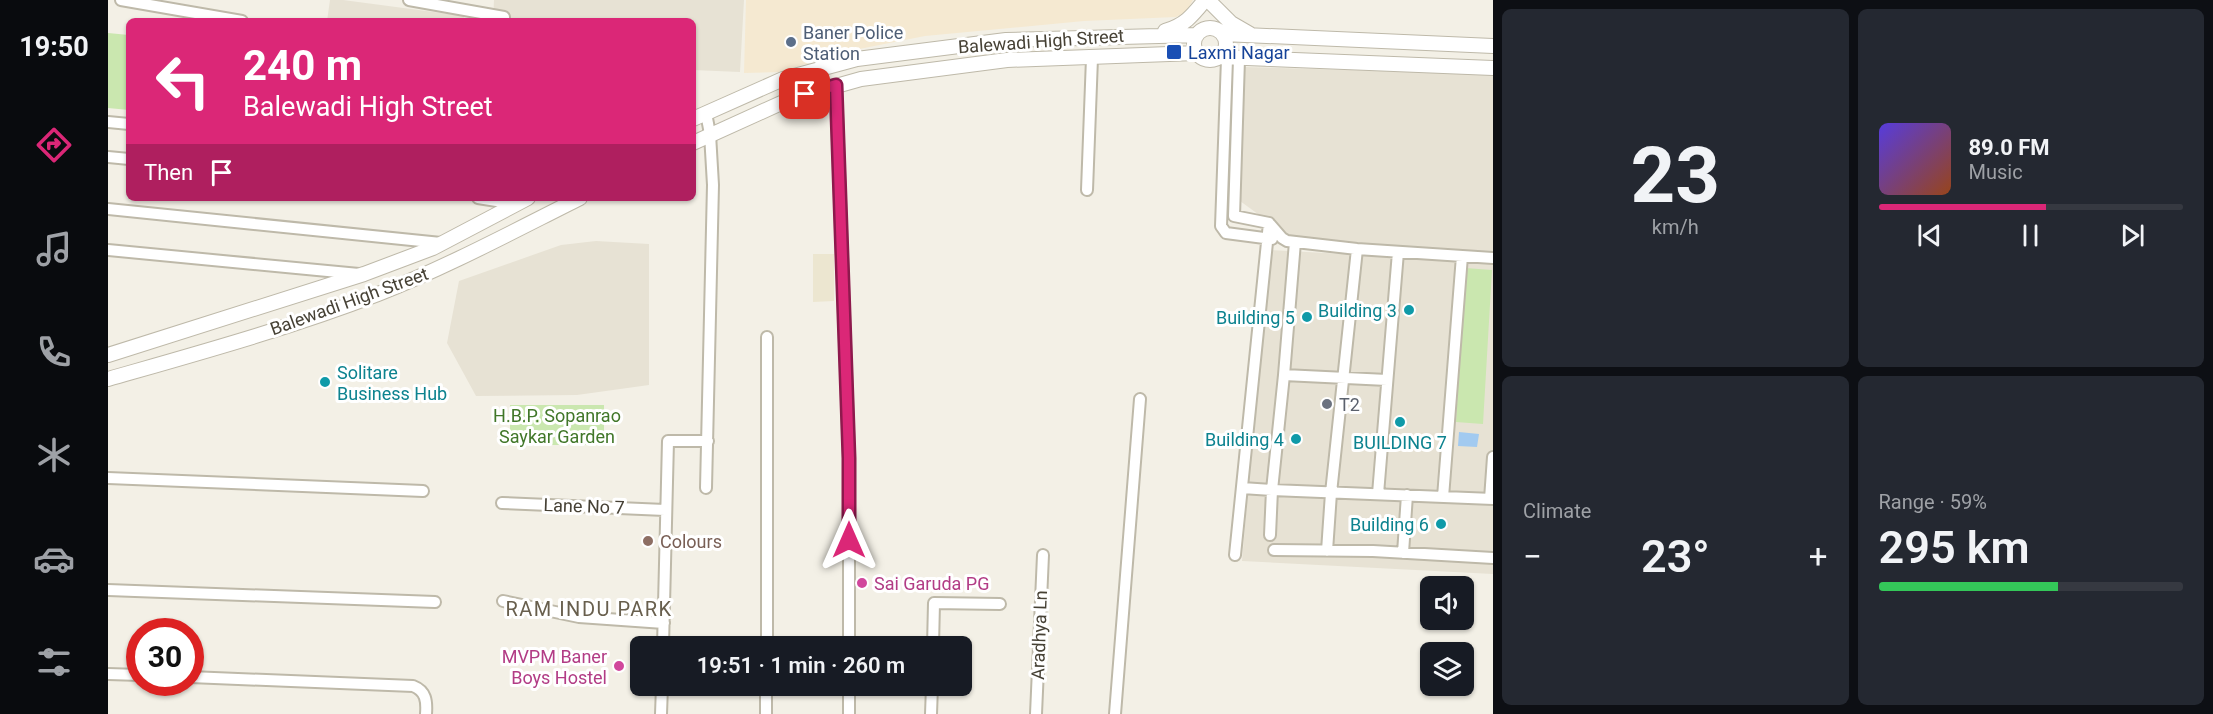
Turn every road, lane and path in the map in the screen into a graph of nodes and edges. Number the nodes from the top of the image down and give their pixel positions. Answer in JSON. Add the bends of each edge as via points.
{"nodes":[{"id":1,"x":121,"y":0,"type":"edge"},
{"id":2,"x":409,"y":0,"type":"edge"},
{"id":3,"x":1206,"y":0,"type":"edge"},
{"id":4,"x":504,"y":17,"type":"dead end"},
{"id":5,"x":225,"y":18,"type":"edge"},
{"id":6,"x":1201,"y":32,"type":"junction"},
{"id":7,"x":1223,"y":34,"type":"junction"},
{"id":8,"x":1149,"y":35,"type":"junction"},
{"id":9,"x":1256,"y":37,"type":"junction"},
{"id":10,"x":1493,"y":46,"type":"edge"},
{"id":11,"x":1196,"y":53,"type":"junction"},
{"id":12,"x":1092,"y":58,"type":"junction"},
{"id":13,"x":1229,"y":58,"type":"junction"},
{"id":14,"x":1493,"y":68,"type":"edge"},
{"id":15,"x":836,"y":85,"type":"junction"},
{"id":16,"x":748,"y":94,"type":"junction"},
{"id":17,"x":757,"y":113,"type":"junction"},
{"id":18,"x":699,"y":116,"type":"edge"},
{"id":19,"x":108,"y":122,"type":"edge"},
{"id":20,"x":126,"y":124,"type":"edge"},
{"id":21,"x":710,"y":134,"type":"junction"},
{"id":22,"x":696,"y":141,"type":"edge"},
{"id":23,"x":108,"y":157,"type":"edge"},
{"id":24,"x":126,"y":159,"type":"edge"},
{"id":25,"x":1087,"y":190,"type":"dead end"},
{"id":26,"x":521,"y":201,"type":"edge"},
{"id":27,"x":574,"y":201,"type":"edge"},
{"id":28,"x":108,"y":209,"type":"edge"},
{"id":29,"x":1234,"y":216,"type":"junction"},
{"id":30,"x":1269,"y":223,"type":"junction"},
{"id":31,"x":1223,"y":231,"type":"junction"},
{"id":32,"x":1282,"y":238,"type":"junction"},
{"id":33,"x":1267,"y":240,"type":"junction"},
{"id":34,"x":1295,"y":242,"type":"junction"},
{"id":35,"x":441,"y":243,"type":"junction"},
{"id":36,"x":1356,"y":249,"type":"junction"},
{"id":37,"x":108,"y":250,"type":"edge"},
{"id":38,"x":1398,"y":252,"type":"junction"},
{"id":39,"x":1462,"y":256,"type":"junction"},
{"id":40,"x":1493,"y":258,"type":"edge"},
{"id":41,"x":364,"y":274,"type":"junction"},
{"id":42,"x":767,"y":337,"type":"dead end"},
{"id":43,"x":108,"y":355,"type":"edge"},
{"id":44,"x":1284,"y":375,"type":"junction"},
{"id":45,"x":1343,"y":378,"type":"junction"},
{"id":46,"x":108,"y":379,"type":"edge"},
{"id":47,"x":1387,"y":380,"type":"junction"},
{"id":48,"x":1140,"y":399,"type":"dead end"},
{"id":49,"x":708,"y":441,"type":"junction"},
{"id":50,"x":1493,"y":457,"type":"edge"},
{"id":51,"x":108,"y":478,"type":"edge"},
{"id":52,"x":706,"y":488,"type":"dead end"},
{"id":53,"x":1242,"y":488,"type":"junction"},
{"id":54,"x":1272,"y":490,"type":"junction"},
{"id":55,"x":423,"y":491,"type":"dead end"},
{"id":56,"x":1331,"y":493,"type":"junction"},
{"id":57,"x":1378,"y":494,"type":"junction"},
{"id":58,"x":1407,"y":495,"type":"junction"},
{"id":59,"x":1443,"y":497,"type":"junction"},
{"id":60,"x":1492,"y":499,"type":"edge"},
{"id":61,"x":502,"y":503,"type":"dead end"},
{"id":62,"x":665,"y":510,"type":"junction"},
{"id":63,"x":1270,"y":535,"type":"dead end"},
{"id":64,"x":1274,"y":550,"type":"dead end"},
{"id":65,"x":1328,"y":551,"type":"junction"},
{"id":66,"x":1403,"y":553,"type":"junction"},
{"id":67,"x":1043,"y":555,"type":"dead end"},
{"id":68,"x":1235,"y":555,"type":"dead end"},
{"id":69,"x":1493,"y":558,"type":"edge"},
{"id":70,"x":108,"y":590,"type":"edge"},
{"id":71,"x":503,"y":601,"type":"dead end"},
{"id":72,"x":435,"y":602,"type":"dead end"},
{"id":73,"x":1000,"y":604,"type":"dead end"},
{"id":74,"x":664,"y":623,"type":"junction"},
{"id":75,"x":663,"y":636,"type":"edge"},
{"id":76,"x":767,"y":636,"type":"edge"},
{"id":77,"x":849,"y":636,"type":"edge"},
{"id":78,"x":933,"y":636,"type":"edge"},
{"id":79,"x":108,"y":674,"type":"edge"},
{"id":80,"x":126,"y":675,"type":"edge"},
{"id":81,"x":204,"y":678,"type":"edge"},
{"id":82,"x":662,"y":696,"type":"edge"},
{"id":83,"x":766,"y":696,"type":"edge"},
{"id":84,"x":849,"y":696,"type":"edge"},
{"id":85,"x":932,"y":696,"type":"edge"},
{"id":86,"x":426,"y":714,"type":"edge"},
{"id":87,"x":661,"y":714,"type":"edge"},
{"id":88,"x":766,"y":714,"type":"edge"},
{"id":89,"x":849,"y":714,"type":"edge"},
{"id":90,"x":932,"y":714,"type":"edge"},
{"id":91,"x":1036,"y":714,"type":"edge"},
{"id":92,"x":1115,"y":714,"type":"edge"}],
"edges":[{"from":1,"to":5,"type":"street"},
{"from":2,"to":4,"type":"street"},
{"from":3,"to":6,"type":"street"},
{"from":3,"to":8,"type":"street","via":[[1180,26]]},
{"from":3,"to":9,"type":"street","via":[[1231,23]]},
{"from":6,"to":7,"type":"street","via":[[1215,28]]},
{"from":6,"to":8,"type":"street","name":"Balewadi High Street"},
{"from":6,"to":11,"type":"street","via":[[1193,44]]},
{"from":7,"to":9,"type":"street"},
{"from":7,"to":13,"type":"street"},
{"from":8,"to":16,"type":"street","name":"Balewadi High Street","via":[[1006,40],[857,59],[783,79]]},
{"from":9,"to":10,"type":"street"},
{"from":11,"to":12,"type":"street","name":"Balewadi High Street"},
{"from":11,"to":13,"type":"street","via":[[1207,61]]},
{"from":12,"to":15,"type":"street","name":"Balewadi High Street","via":[[1007,60]]},
{"from":12,"to":25,"type":"street"},
{"from":13,"to":14,"type":"street"},
{"from":13,"to":29,"type":"street"},
{"from":13,"to":31,"type":"street"},
{"from":15,"to":17,"type":"street","name":"Balewadi High Street"},
{"from":15,"to":77,"type":"street","via":[[849,458]]},
{"from":16,"to":17,"type":"street"},
{"from":16,"to":18,"type":"street","name":"Balewadi High Street"},
{"from":17,"to":21,"type":"street","name":"Balewadi High Street"},
{"from":18,"to":21,"type":"street"},
{"from":19,"to":20,"type":"street"},
{"from":21,"to":22,"type":"street","name":"Balewadi High Street"},
{"from":21,"to":49,"type":"street","via":[[713,195]]},
{"from":23,"to":24,"type":"street"},
{"from":26,"to":35,"type":"street","name":"Balewadi High Street"},
{"from":27,"to":46,"type":"street","name":"Balewadi High Street","via":[[378,294],[225,346]]},
{"from":28,"to":35,"type":"street"},
{"from":29,"to":30,"type":"street"},
{"from":29,"to":31,"type":"street"},
{"from":30,"to":32,"type":"street"},
{"from":30,"to":33,"type":"street"},
{"from":31,"to":33,"type":"street"},
{"from":32,"to":33,"type":"street"},
{"from":32,"to":34,"type":"street"},
{"from":33,"to":53,"type":"street"},
{"from":34,"to":36,"type":"street"},
{"from":34,"to":44,"type":"street"},
{"from":35,"to":41,"type":"street","name":"Balewadi High Street"},
{"from":36,"to":38,"type":"street"},
{"from":36,"to":45,"type":"street"},
{"from":37,"to":41,"type":"street"},
{"from":38,"to":39,"type":"street"},
{"from":38,"to":47,"type":"street"},
{"from":39,"to":40,"type":"street"},
{"from":39,"to":59,"type":"street"},
{"from":41,"to":43,"type":"street","name":"Balewadi High Street"},
{"from":42,"to":76,"type":"street"},
{"from":44,"to":45,"type":"street"},
{"from":44,"to":54,"type":"street"},
{"from":45,"to":47,"type":"street"},
{"from":45,"to":56,"type":"street"},
{"from":47,"to":57,"type":"street"},
{"from":48,"to":92,"type":"street"},
{"from":49,"to":52,"type":"street"},
{"from":49,"to":62,"type":"street","via":[[668,441]]},
{"from":50,"to":60,"type":"street"},
{"from":51,"to":55,"type":"street"},
{"from":53,"to":54,"type":"street"},
{"from":53,"to":68,"type":"street"},
{"from":54,"to":56,"type":"street"},
{"from":54,"to":63,"type":"street"},
{"from":56,"to":57,"type":"street"},
{"from":56,"to":65,"type":"street"},
{"from":57,"to":58,"type":"street"},
{"from":58,"to":59,"type":"street"},
{"from":58,"to":66,"type":"street"},
{"from":59,"to":60,"type":"street"},
{"from":61,"to":62,"type":"street","name":"Lane No 7"},
{"from":62,"to":74,"type":"street"},
{"from":64,"to":65,"type":"street"},
{"from":65,"to":66,"type":"street"},
{"from":66,"to":69,"type":"street"},
{"from":67,"to":91,"type":"street","name":"Aradhya Ln"},
{"from":70,"to":72,"type":"street"},
{"from":71,"to":74,"type":"street","via":[[579,617]]},
{"from":73,"to":78,"type":"street","via":[[933,603]]},
{"from":74,"to":75,"type":"street"},
{"from":79,"to":80,"type":"street"},
{"from":81,"to":86,"type":"street","via":[[413,686],[424,694]]},
{"from":82,"to":87,"type":"street"},
{"from":83,"to":88,"type":"street"},
{"from":84,"to":89,"type":"street"},
{"from":85,"to":90,"type":"street"}]}
